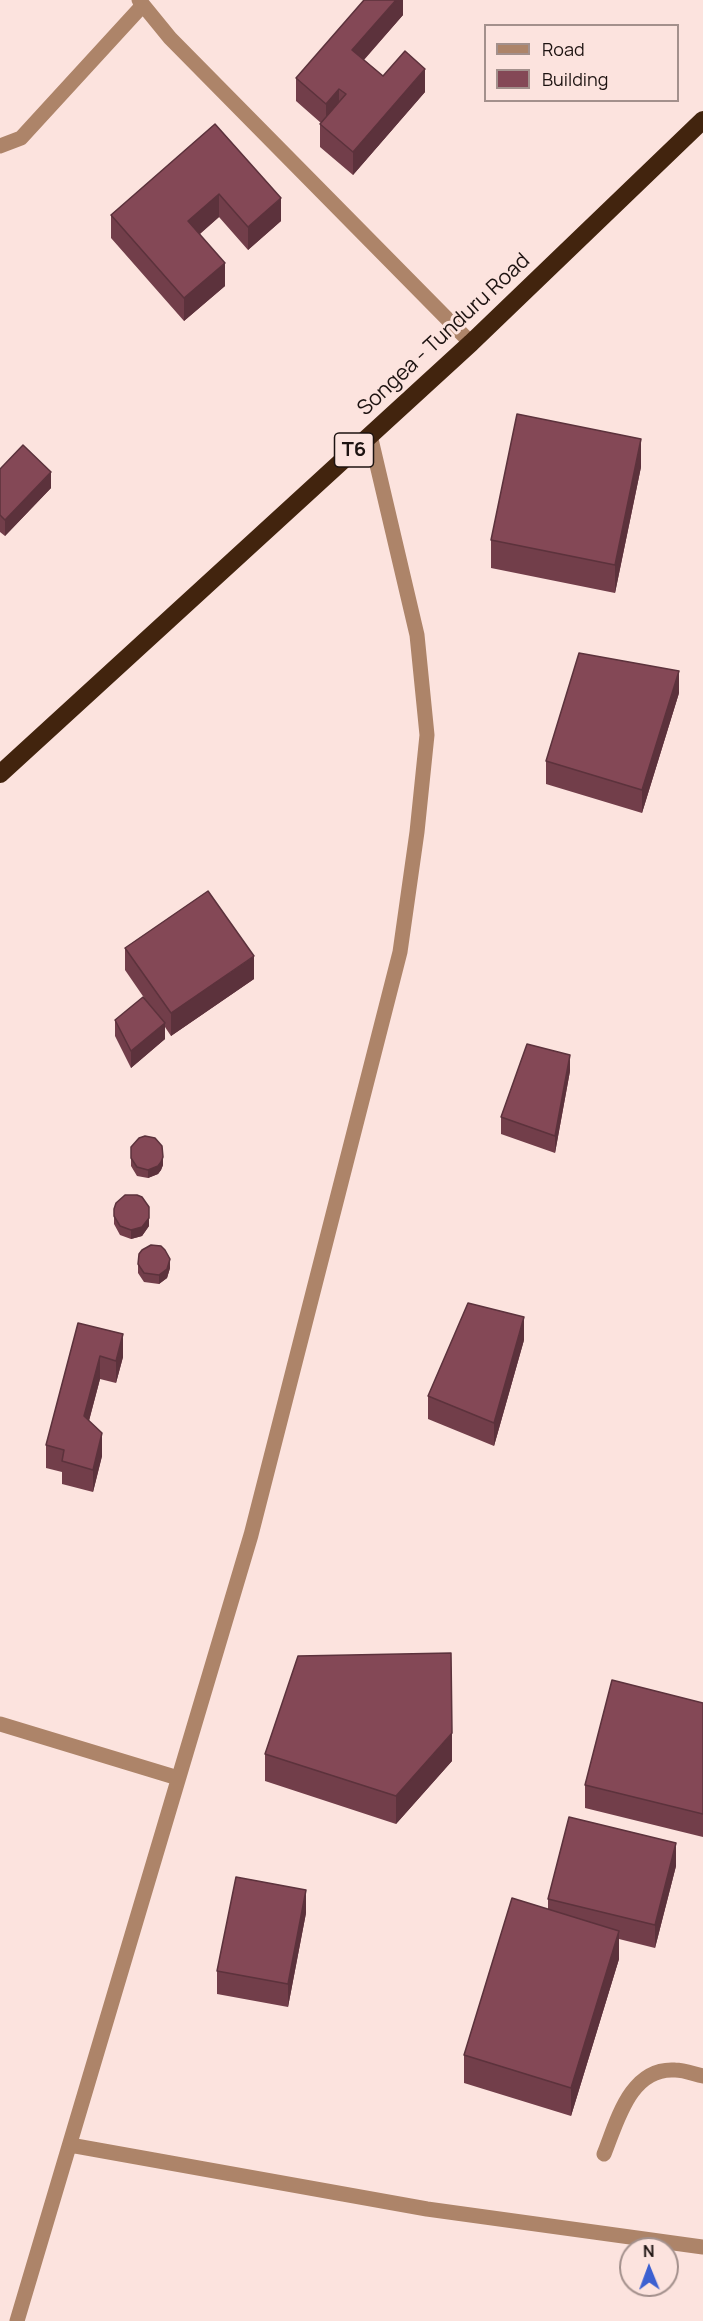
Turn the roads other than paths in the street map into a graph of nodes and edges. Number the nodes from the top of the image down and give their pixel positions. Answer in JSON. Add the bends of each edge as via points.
{"nodes":[{"id":1,"x":141,"y":3,"type":"edge"},
{"id":2,"x":703,"y":120,"type":"edge"},
{"id":3,"x":0,"y":146,"type":"edge"},
{"id":4,"x":471,"y":343,"type":"junction"},
{"id":5,"x":370,"y":435,"type":"junction"},
{"id":6,"x":0,"y":774,"type":"edge"},
{"id":7,"x":0,"y":1724,"type":"edge"},
{"id":8,"x":178,"y":1778,"type":"junction"},
{"id":9,"x":703,"y":2076,"type":"edge"},
{"id":10,"x":70,"y":2145,"type":"junction"},
{"id":11,"x":604,"y":2154,"type":"dead end"},
{"id":12,"x":703,"y":2247,"type":"edge"},
{"id":13,"x":17,"y":2321,"type":"edge"}],
"edges":[{"from":1,"to":3,"type":"street","via":[[21,138]]},
{"from":1,"to":4,"type":"street"},
{"from":2,"to":4,"type":"highway","name":"Songea - Tunduru Road","number":"T6"},
{"from":4,"to":5,"type":"highway","name":"Songea - Tunduru Road","number":"T6"},
{"from":5,"to":6,"type":"highway","name":"Songea - Tunduru Road","number":"T6"},
{"from":5,"to":8,"type":"street","via":[[417,635],[427,735],[402,941],[251,1535]]},
{"from":7,"to":8,"type":"street"},
{"from":8,"to":10,"type":"street"},
{"from":9,"to":11,"type":"street","via":[[663,2070],[646,2078],[628,2094]]},
{"from":10,"to":12,"type":"street","via":[[427,2209]]},
{"from":10,"to":13,"type":"street"}]}
